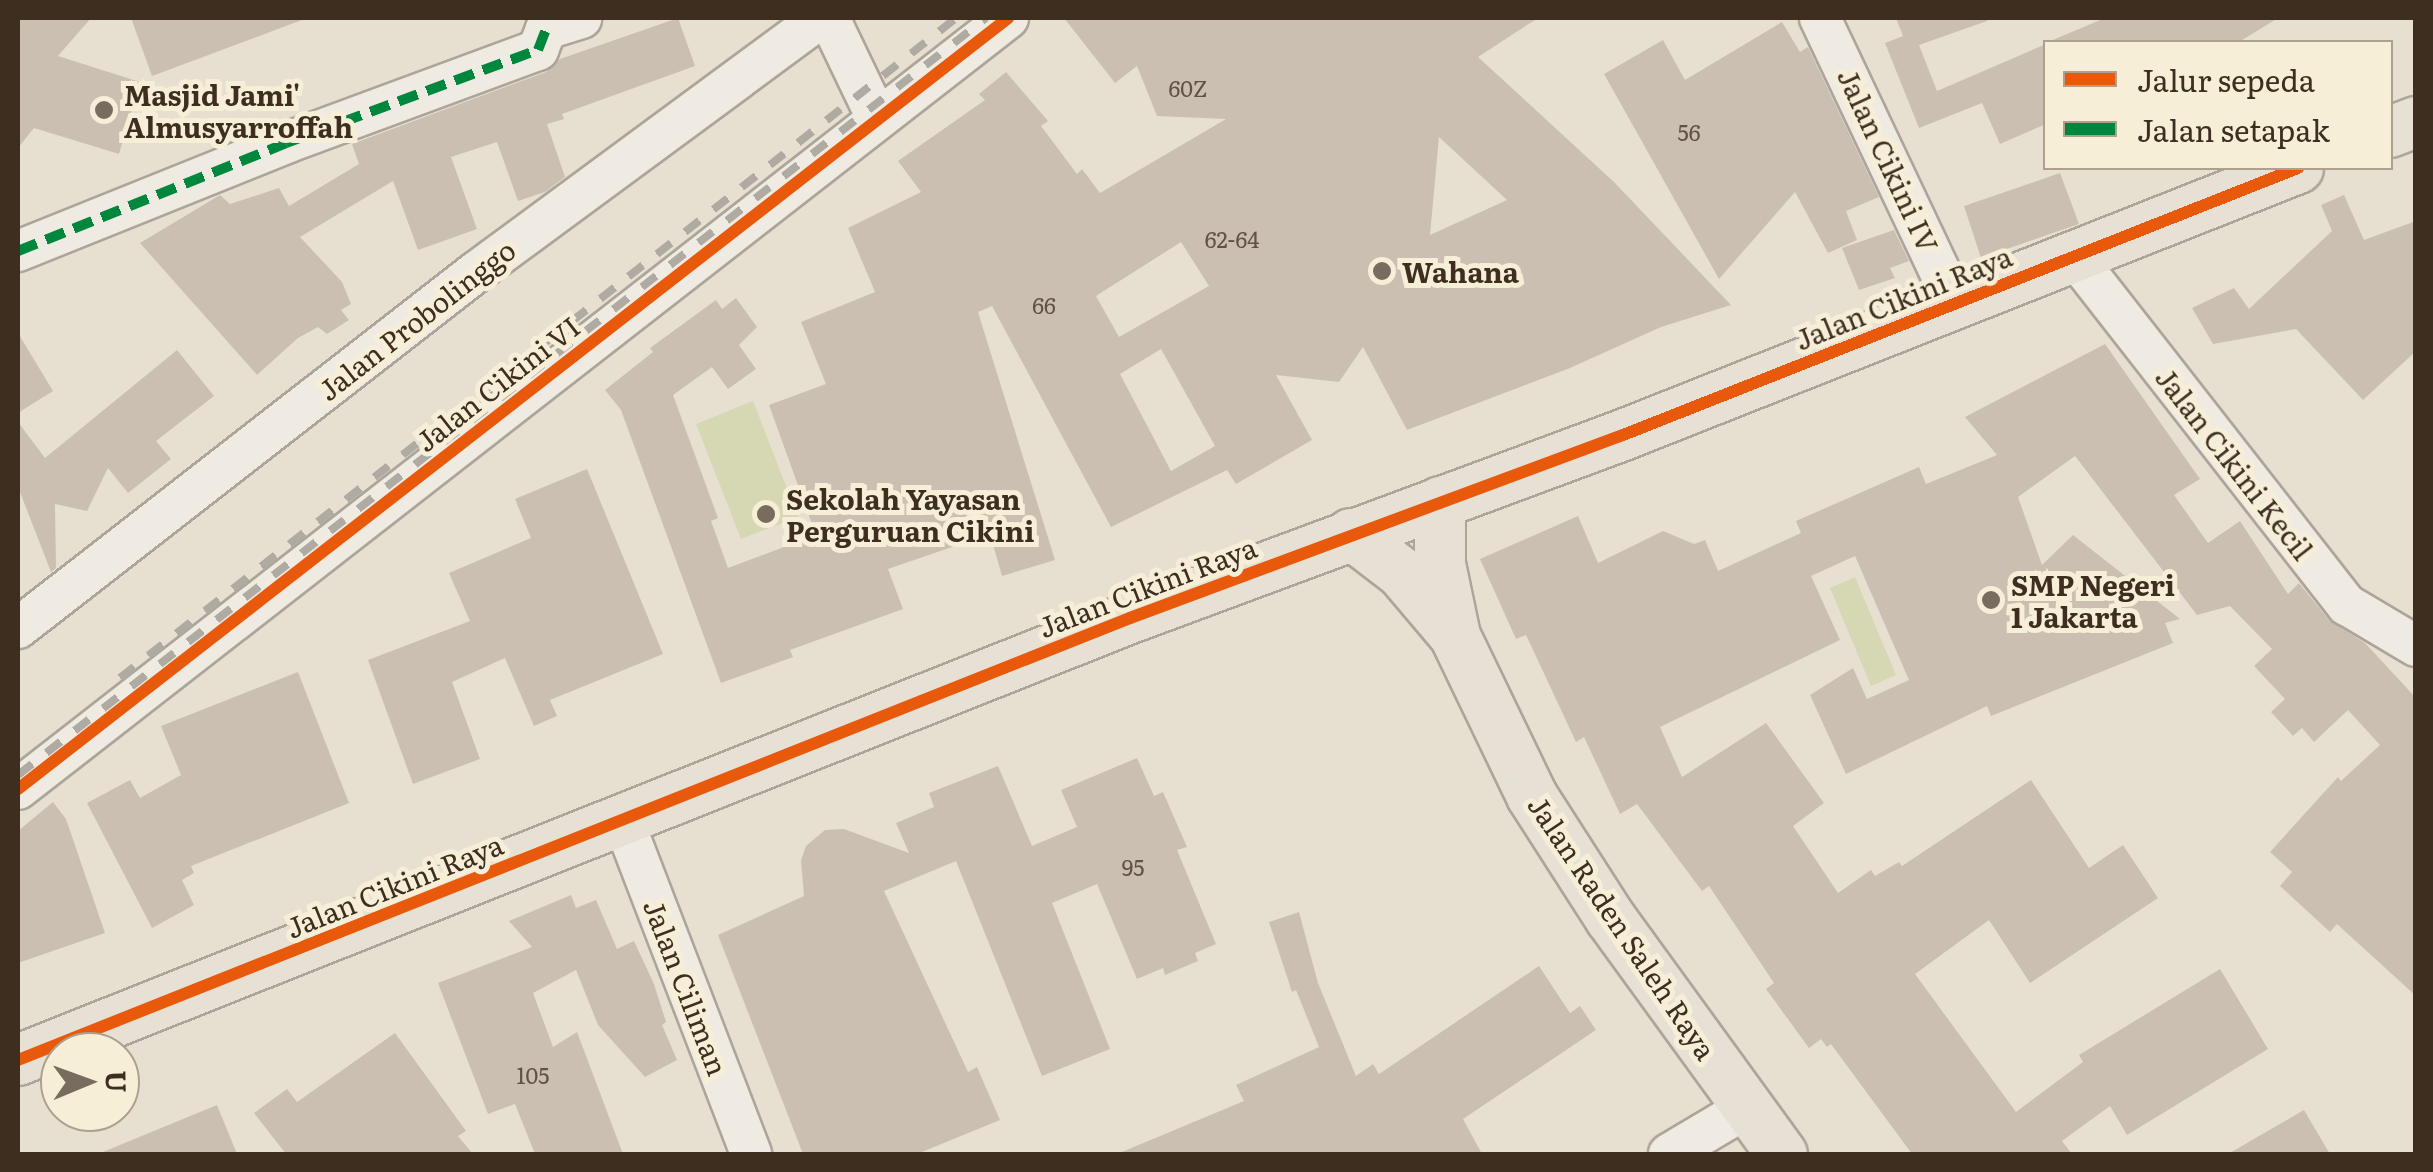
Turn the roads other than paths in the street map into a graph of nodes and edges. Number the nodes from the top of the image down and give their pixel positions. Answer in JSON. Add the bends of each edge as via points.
{"nodes":[{"id":1,"x":580,"y":18,"type":"edge"},
{"id":2,"x":820,"y":18,"type":"edge"},
{"id":3,"x":829,"y":18,"type":"edge"},
{"id":4,"x":1008,"y":18,"type":"edge"},
{"id":5,"x":1820,"y":18,"type":"edge"},
{"id":6,"x":878,"y":118,"type":"junction"},
{"id":7,"x":2293,"y":170,"type":"edge"},
{"id":8,"x":18,"y":252,"type":"edge"},
{"id":9,"x":2074,"y":256,"type":"junction"},
{"id":10,"x":1956,"y":303,"type":"junction"},
{"id":11,"x":1440,"y":502,"type":"junction"},
{"id":12,"x":1351,"y":534,"type":"junction"},
{"id":13,"x":18,"y":628,"type":"edge"},
{"id":14,"x":1456,"y":636,"type":"junction"},
{"id":15,"x":2416,"y":646,"type":"edge"},
{"id":16,"x":18,"y":788,"type":"edge"},
{"id":17,"x":623,"y":820,"type":"junction"},
{"id":18,"x":18,"y":1060,"type":"edge"},
{"id":19,"x":1748,"y":1106,"type":"junction"},
{"id":20,"x":752,"y":1154,"type":"edge"},
{"id":21,"x":1669,"y":1154,"type":"edge"},
{"id":22,"x":1782,"y":1154,"type":"edge"}],
"edges":[{"from":1,"to":8,"type":"street","via":[[546,29],[538,50]]},
{"from":2,"to":13,"type":"street","name":"Jalan Probolinggo","via":[[476,272]]},
{"from":3,"to":6,"type":"street"},
{"from":4,"to":6,"type":"street","name":"Jalan Cikini VI"},
{"from":5,"to":10,"type":"street","name":"Jalan Cikini IV"},
{"from":6,"to":16,"type":"street","name":"Jalan Cikini VI"},
{"from":7,"to":9,"type":"main road","name":"Jalan Cikini Raya"},
{"from":9,"to":10,"type":"main road","name":"Jalan Cikini Raya"},
{"from":9,"to":15,"type":"street","name":"Jalan Cikini Kecil","via":[[2347,605]]},
{"from":10,"to":11,"type":"main road","name":"Jalan Cikini Raya"},
{"from":11,"to":12,"type":"main road","name":"Jalan Cikini Raya"},
{"from":11,"to":14,"type":"main road","name":"Jalan Raden Saleh Raya","via":[[1440,564]]},
{"from":12,"to":14,"type":"main road","name":"Jalan Raden Saleh Raya","via":[[1402,573]]},
{"from":12,"to":17,"type":"main road","name":"Jalan Cikini Raya"},
{"from":14,"to":19,"type":"main road","name":"Jalan Raden Saleh Raya","via":[[1532,796],[1612,920]]},
{"from":17,"to":18,"type":"main road","name":"Jalan Cikini Raya"},
{"from":17,"to":20,"type":"street","name":"Jalan Ciliman"},
{"from":19,"to":21,"type":"street"},
{"from":19,"to":22,"type":"main road","name":"Jalan Raden Saleh Raya"}]}
